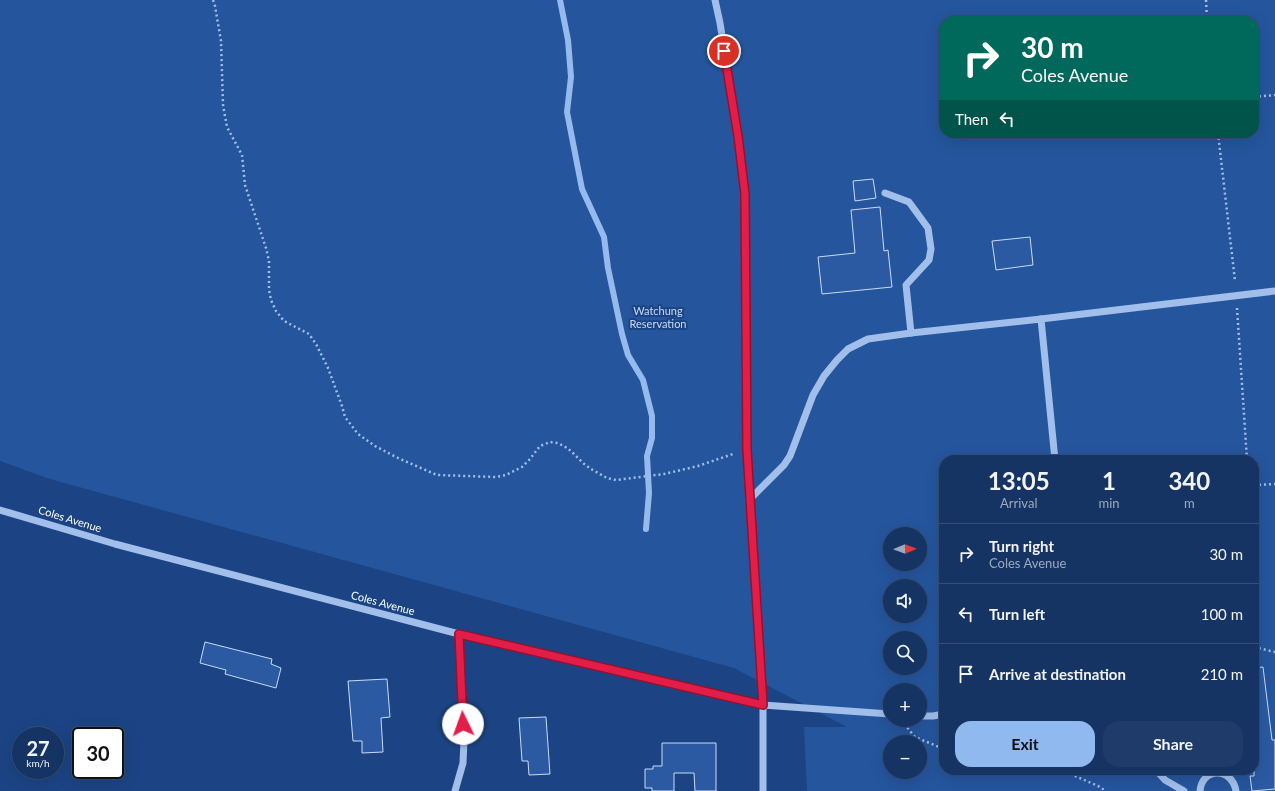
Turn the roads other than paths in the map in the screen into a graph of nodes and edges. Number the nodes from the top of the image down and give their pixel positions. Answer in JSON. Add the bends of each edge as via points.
{"nodes":[{"id":1,"x":715,"y":0,"type":"edge"},
{"id":2,"x":885,"y":193,"type":"dead end"},
{"id":3,"x":1275,"y":291,"type":"edge"},
{"id":4,"x":1041,"y":319,"type":"junction"},
{"id":5,"x":911,"y":333,"type":"junction"},
{"id":6,"x":1055,"y":455,"type":"edge"},
{"id":7,"x":749,"y":500,"type":"junction"},
{"id":8,"x":0,"y":510,"type":"edge"},
{"id":9,"x":459,"y":634,"type":"junction"},
{"id":10,"x":763,"y":705,"type":"junction"},
{"id":11,"x":883,"y":714,"type":"edge"},
{"id":12,"x":939,"y":715,"type":"edge"},
{"id":13,"x":927,"y":716,"type":"edge"},
{"id":14,"x":1160,"y":775,"type":"edge"},
{"id":15,"x":1212,"y":775,"type":"edge"},
{"id":16,"x":1226,"y":775,"type":"edge"},
{"id":17,"x":456,"y":791,"type":"edge"},
{"id":18,"x":763,"y":791,"type":"edge"},
{"id":19,"x":1184,"y":791,"type":"edge"},
{"id":20,"x":1200,"y":791,"type":"edge"},
{"id":21,"x":1236,"y":791,"type":"edge"}],
"edges":[{"from":1,"to":7,"type":"street","via":[[745,194]]},
{"from":2,"to":5,"type":"street","via":[[910,202],[928,228],[931,248],[929,260],[906,285]]},
{"from":3,"to":4,"type":"street"},
{"from":4,"to":5,"type":"street"},
{"from":4,"to":6,"type":"street"},
{"from":5,"to":7,"type":"street","via":[[868,339],[848,349],[837,360],[813,395],[790,456]]},
{"from":7,"to":10,"type":"street"},
{"from":8,"to":9,"type":"street","name":"Coles Avenue","via":[[115,544]]},
{"from":9,"to":10,"type":"street","name":"Coles Avenue"},
{"from":9,"to":17,"type":"street","via":[[464,740],[463,763]]},
{"from":10,"to":11,"type":"street","name":"Coles Avenue"},
{"from":10,"to":18,"type":"street"},
{"from":12,"to":13,"type":"street"},
{"from":14,"to":19,"type":"street"},
{"from":15,"to":20,"type":"street","via":[[1205,778]]},
{"from":16,"to":21,"type":"street","via":[[1232,780]]}]}
